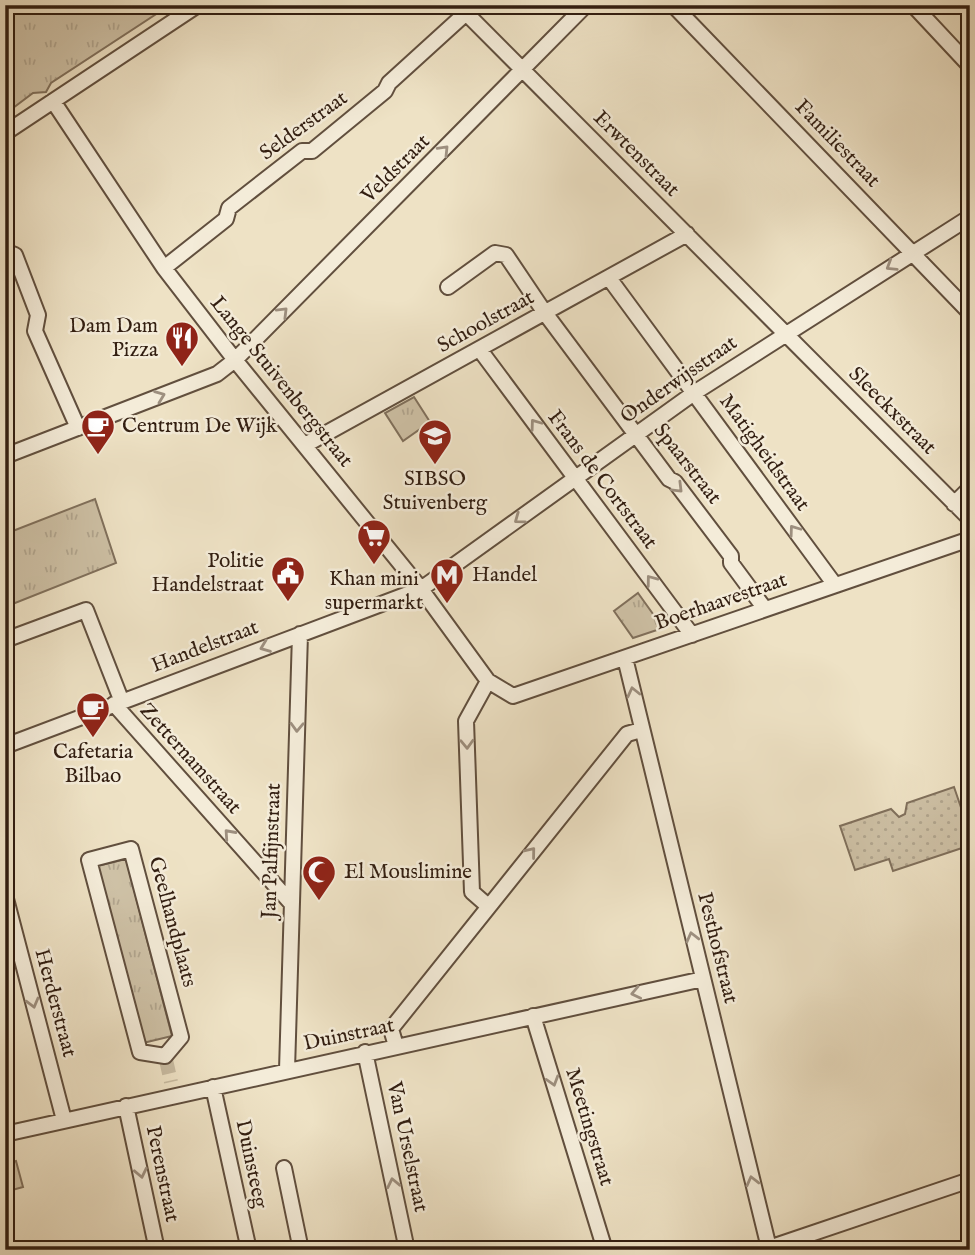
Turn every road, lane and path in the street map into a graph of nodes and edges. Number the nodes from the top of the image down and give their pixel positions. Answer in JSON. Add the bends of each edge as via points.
{"nodes":[{"id":1,"x":198,"y":5,"type":"edge"},
{"id":2,"x":586,"y":5,"type":"edge"},
{"id":3,"x":673,"y":5,"type":"edge"},
{"id":4,"x":913,"y":5,"type":"edge"},
{"id":5,"x":462,"y":9,"type":"edge"},
{"id":6,"x":970,"y":66,"type":"edge"},
{"id":7,"x":522,"y":70,"type":"junction"},
{"id":8,"x":53,"y":101,"type":"junction"},
{"id":9,"x":5,"y":133,"type":"edge"},
{"id":10,"x":970,"y":217,"type":"edge"},
{"id":11,"x":687,"y":234,"type":"junction"},
{"id":12,"x":5,"y":251,"type":"edge"},
{"id":13,"x":913,"y":253,"type":"junction"},
{"id":14,"x":164,"y":268,"type":"junction"},
{"id":15,"x":609,"y":278,"type":"junction"},
{"id":16,"x":449,"y":287,"type":"dead end"},
{"id":17,"x":545,"y":313,"type":"junction"},
{"id":18,"x":970,"y":313,"type":"edge"},
{"id":19,"x":785,"y":332,"type":"junction"},
{"id":20,"x":480,"y":350,"type":"junction"},
{"id":21,"x":235,"y":360,"type":"junction"},
{"id":22,"x":694,"y":393,"type":"junction"},
{"id":23,"x":78,"y":428,"type":"junction"},
{"id":24,"x":636,"y":435,"type":"junction"},
{"id":25,"x":305,"y":445,"type":"junction"},
{"id":26,"x":5,"y":456,"type":"edge"},
{"id":27,"x":575,"y":479,"type":"junction"},
{"id":28,"x":970,"y":488,"type":"edge"},
{"id":29,"x":954,"y":504,"type":"junction"},
{"id":30,"x":970,"y":519,"type":"edge"},
{"id":31,"x":970,"y":539,"type":"edge"},
{"id":32,"x":835,"y":585,"type":"junction"},
{"id":33,"x":421,"y":589,"type":"junction"},
{"id":34,"x":765,"y":609,"type":"junction"},
{"id":35,"x":300,"y":634,"type":"junction"},
{"id":36,"x":692,"y":635,"type":"junction"},
{"id":37,"x":5,"y":640,"type":"edge"},
{"id":38,"x":625,"y":658,"type":"junction"},
{"id":39,"x":488,"y":681,"type":"junction"},
{"id":40,"x":118,"y":703,"type":"junction"},
{"id":41,"x":641,"y":730,"type":"junction"},
{"id":42,"x":5,"y":746,"type":"edge"},
{"id":43,"x":5,"y":895,"type":"edge"},
{"id":44,"x":291,"y":904,"type":"junction"},
{"id":45,"x":488,"y":906,"type":"junction"},
{"id":46,"x":703,"y":979,"type":"junction"},
{"id":47,"x":533,"y":1016,"type":"junction"},
{"id":48,"x":396,"y":1046,"type":"junction"},
{"id":49,"x":365,"y":1052,"type":"junction"},
{"id":50,"x":165,"y":1058,"type":"joint"},
{"id":51,"x":287,"y":1070,"type":"junction"},
{"id":52,"x":213,"y":1087,"type":"junction"},
{"id":53,"x":126,"y":1106,"type":"junction"},
{"id":54,"x":64,"y":1121,"type":"junction"},
{"id":55,"x":5,"y":1134,"type":"edge"},
{"id":56,"x":284,"y":1168,"type":"dead end"},
{"id":57,"x":970,"y":1180,"type":"edge"},
{"id":58,"x":766,"y":1249,"type":"edge"},
{"id":59,"x":158,"y":1250,"type":"edge"},
{"id":60,"x":248,"y":1250,"type":"edge"},
{"id":61,"x":301,"y":1250,"type":"edge"},
{"id":62,"x":407,"y":1250,"type":"edge"},
{"id":63,"x":605,"y":1250,"type":"edge"}],
"edges":[{"from":1,"to":8,"type":"street"},
{"from":2,"to":7,"type":"street","name":"Veldstraat"},
{"from":3,"to":13,"type":"street","name":"Familiestraat"},
{"from":4,"to":6,"type":"street"},
{"from":5,"to":7,"type":"street","name":"Erwtenstraat"},
{"from":5,"to":14,"type":"street","name":"Selderstraat","via":[[385,91],[229,208],[226,219]]},
{"from":7,"to":11,"type":"street","name":"Erwtenstraat"},
{"from":21,"to":7,"type":"street","name":"Veldstraat","one_way":true},
{"from":8,"to":9,"type":"street"},
{"from":8,"to":14,"type":"street","name":"Lange Stuivenbergstraat"},
{"from":10,"to":13,"type":"street","name":"Onderwijsstraat"},
{"from":11,"to":15,"type":"street","name":"Schoolstraat"},
{"from":11,"to":19,"type":"street","name":"Erwtenstraat"},
{"from":12,"to":23,"type":"street","via":[[15,255],[38,315],[35,331]]},
{"from":13,"to":18,"type":"street","name":"Familiestraat"},
{"from":13,"to":19,"type":"street","name":"Onderwijsstraat","one_way":true},
{"from":14,"to":21,"type":"street","name":"Lange Stuivenbergstraat"},
{"from":15,"to":17,"type":"street","name":"Schoolstraat"},
{"from":15,"to":22,"type":"street","name":"Matigheidstraat"},
{"from":16,"to":17,"type":"street","name":"Spaarstraat","via":[[495,253],[506,255]]},
{"from":17,"to":20,"type":"street","name":"Schoolstraat"},
{"from":17,"to":24,"type":"street","name":"Spaarstraat"},
{"from":19,"to":22,"type":"street","name":"Onderwijsstraat"},
{"from":19,"to":29,"type":"street","name":"Sleeckxstraat"},
{"from":20,"to":25,"type":"street","name":"Schoolstraat"},
{"from":27,"to":20,"type":"street","name":"Frans de Cortstraat","one_way":true},
{"from":23,"to":21,"type":"street","name":"Veldstraat","one_way":true,"via":[[217,374]]},
{"from":21,"to":25,"type":"street","name":"Lange Stuivenbergstraat"},
{"from":22,"to":24,"type":"street","name":"Onderwijsstraat"},
{"from":32,"to":22,"type":"street","name":"Matigheidstraat","one_way":true},
{"from":23,"to":26,"type":"street","name":"Veldstraat"},
{"from":24,"to":27,"type":"street","name":"Onderwijsstraat"},
{"from":24,"to":34,"type":"street","name":"Spaarstraat","one_way":true,"via":[[731,556]]},
{"from":25,"to":33,"type":"street","name":"Lange Stuivenbergstraat"},
{"from":27,"to":33,"type":"street","name":"Onderwijsstraat","one_way":true},
{"from":36,"to":27,"type":"street","name":"Frans de Cortstraat","one_way":true},
{"from":28,"to":29,"type":"street"},
{"from":29,"to":30,"type":"street","name":"Sleeckxstraat"},
{"from":31,"to":32,"type":"street","name":"Boerhaavestraat"},
{"from":32,"to":34,"type":"street","name":"Boerhaavestraat"},
{"from":33,"to":35,"type":"street","name":"Handelstraat"},
{"from":33,"to":39,"type":"street","name":"Lange Stuivenbergstraat"},
{"from":34,"to":36,"type":"street","name":"Boerhaavestraat"},
{"from":35,"to":40,"type":"street","name":"Handelstraat","one_way":true},
{"from":35,"to":44,"type":"street","name":"Jan Palfijnstraat","one_way":true},
{"from":36,"to":38,"type":"street","name":"Boerhaavestraat"},
{"from":37,"to":40,"type":"street","via":[[86,610]]},
{"from":38,"to":39,"type":"street","name":"Boerhaavestraat","via":[[513,696]]},
{"from":41,"to":38,"type":"street","name":"Pesthofstraat","one_way":true},
{"from":39,"to":45,"type":"street","one_way":true,"via":[[466,721],[472,892]]},
{"from":40,"to":42,"type":"street","name":"Handelstraat"},
{"from":44,"to":40,"type":"street","name":"Zetternamstraat","one_way":true},
{"from":45,"to":41,"type":"street","one_way":true,"via":[[626,734]]},
{"from":46,"to":41,"type":"street","name":"Pesthofstraat","one_way":true},
{"from":43,"to":54,"type":"street","name":"Herderstraat","one_way":true},
{"from":44,"to":51,"type":"street","name":"Jan Palfijnstraat"},
{"from":45,"to":48,"type":"street","via":[[391,1029]]},
{"from":46,"to":47,"type":"street","name":"Duinstraat","one_way":true},
{"from":58,"to":46,"type":"street","name":"Pesthofstraat","one_way":true},
{"from":47,"to":48,"type":"street","name":"Duinstraat"},
{"from":47,"to":63,"type":"street","name":"Meetingstraat","one_way":true},
{"from":48,"to":49,"type":"street","name":"Duinstraat"},
{"from":49,"to":51,"type":"street","name":"Duinstraat"},
{"from":62,"to":49,"type":"street","name":"Van Urselstraat","one_way":true},
{"from":50,"to":50,"type":"street","name":"Geelhandplaats","via":[[140,1052],[89,860],[131,849],[181,1037]]},
{"from":51,"to":52,"type":"street","name":"Duinstraat"},
{"from":52,"to":53,"type":"street","name":"Duinstraat","via":[[173,1089]]},
{"from":52,"to":60,"type":"street","name":"Duinsteeg"},
{"from":53,"to":54,"type":"street","name":"Duinstraat"},
{"from":53,"to":59,"type":"street","name":"Perenstraat","one_way":true},
{"from":54,"to":55,"type":"street","name":"Duinstraat"},
{"from":56,"to":61,"type":"street"},
{"from":57,"to":58,"type":"street"}]}
